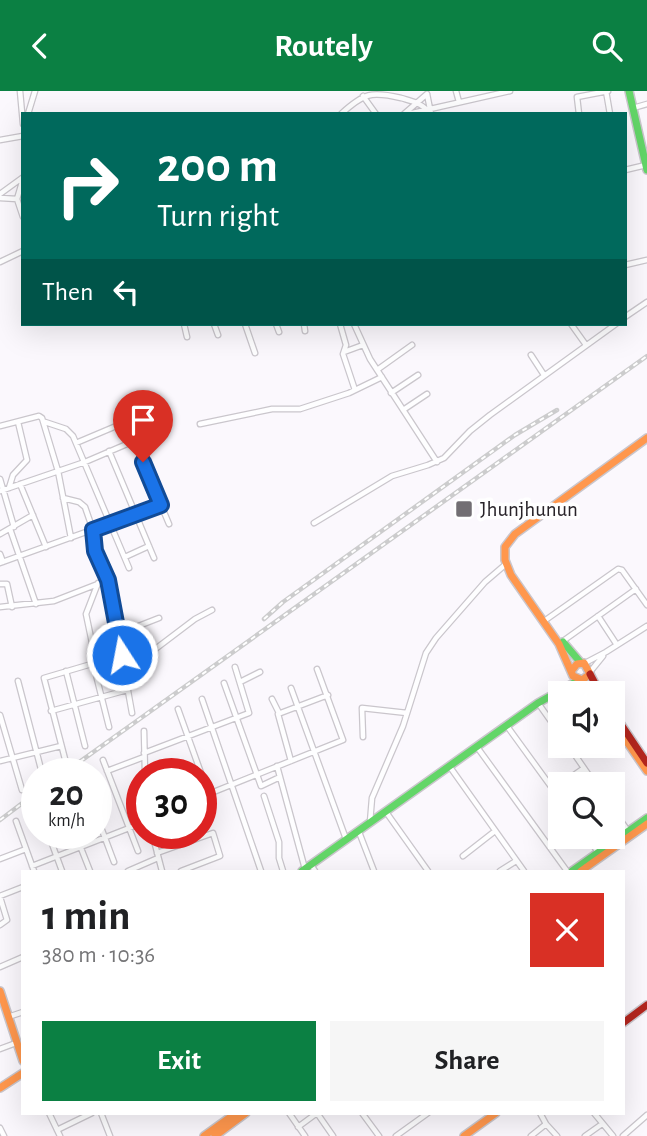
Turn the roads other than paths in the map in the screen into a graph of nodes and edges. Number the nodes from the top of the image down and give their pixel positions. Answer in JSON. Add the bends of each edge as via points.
{"nodes":[{"id":1,"x":20,"y":91,"type":"edge"},
{"id":2,"x":456,"y":91,"type":"edge"},
{"id":3,"x":510,"y":91,"type":"edge"},
{"id":4,"x":607,"y":91,"type":"edge"},
{"id":5,"x":629,"y":91,"type":"edge"},
{"id":6,"x":34,"y":92,"type":"edge"},
{"id":7,"x":427,"y":92,"type":"edge"},
{"id":8,"x":363,"y":96,"type":"junction"},
{"id":9,"x":459,"y":102,"type":"junction"},
{"id":10,"x":418,"y":103,"type":"junction"},
{"id":11,"x":647,"y":104,"type":"edge"},
{"id":12,"x":633,"y":108,"type":"junction"},
{"id":13,"x":429,"y":111,"type":"edge"},
{"id":14,"x":22,"y":112,"type":"edge"},
{"id":15,"x":29,"y":112,"type":"edge"},
{"id":16,"x":343,"y":112,"type":"edge"},
{"id":17,"x":375,"y":112,"type":"edge"},
{"id":18,"x":408,"y":112,"type":"edge"},
{"id":19,"x":579,"y":112,"type":"edge"},
{"id":20,"x":610,"y":112,"type":"edge"},
{"id":21,"x":21,"y":136,"type":"edge"},
{"id":22,"x":0,"y":140,"type":"edge"},
{"id":23,"x":644,"y":146,"type":"edge"},
{"id":24,"x":646,"y":168,"type":"edge"},
{"id":25,"x":627,"y":170,"type":"edge"},
{"id":26,"x":21,"y":180,"type":"edge"},
{"id":27,"x":21,"y":185,"type":"edge"},
{"id":28,"x":0,"y":196,"type":"edge"},
{"id":29,"x":17,"y":199,"type":"junction"},
{"id":30,"x":21,"y":211,"type":"edge"},
{"id":31,"x":21,"y":252,"type":"edge"},
{"id":32,"x":647,"y":260,"type":"edge"},
{"id":33,"x":0,"y":263,"type":"edge"},
{"id":34,"x":627,"y":265,"type":"edge"},
{"id":35,"x":647,"y":302,"type":"edge"},
{"id":36,"x":627,"y":316,"type":"edge"},
{"id":37,"x":184,"y":326,"type":"edge"},
{"id":38,"x":216,"y":326,"type":"edge"},
{"id":39,"x":246,"y":326,"type":"edge"},
{"id":40,"x":277,"y":326,"type":"edge"},
{"id":41,"x":304,"y":326,"type":"edge"},
{"id":42,"x":341,"y":326,"type":"edge"},
{"id":43,"x":356,"y":326,"type":"edge"},
{"id":44,"x":572,"y":326,"type":"edge"},
{"id":45,"x":612,"y":326,"type":"edge"},
{"id":46,"x":305,"y":331,"type":"dead end"},
{"id":47,"x":279,"y":332,"type":"dead end"},
{"id":48,"x":218,"y":335,"type":"dead end"},
{"id":49,"x":187,"y":337,"type":"dead end"},
{"id":50,"x":363,"y":345,"type":"junction"},
{"id":51,"x":412,"y":345,"type":"dead end"},
{"id":52,"x":586,"y":345,"type":"junction"},
{"id":53,"x":343,"y":352,"type":"junction"},
{"id":54,"x":255,"y":353,"type":"dead end"},
{"id":55,"x":531,"y":355,"type":"dead end"},
{"id":56,"x":377,"y":370,"type":"junction"},
{"id":57,"x":418,"y":375,"type":"dead end"},
{"id":58,"x":544,"y":375,"type":"junction"},
{"id":59,"x":382,"y":377,"type":"junction"},
{"id":60,"x":355,"y":390,"type":"junction"},
{"id":61,"x":391,"y":393,"type":"junction"},
{"id":62,"x":427,"y":394,"type":"dead end"},
{"id":63,"x":403,"y":410,"type":"junction"},
{"id":64,"x":18,"y":422,"type":"junction"},
{"id":65,"x":45,"y":422,"type":"junction"},
{"id":66,"x":200,"y":424,"type":"dead end"},
{"id":67,"x":0,"y":426,"type":"edge"},
{"id":68,"x":647,"y":438,"type":"edge"},
{"id":69,"x":134,"y":441,"type":"junction"},
{"id":70,"x":76,"y":443,"type":"junction"},
{"id":71,"x":109,"y":451,"type":"junction"},
{"id":72,"x":85,"y":462,"type":"junction"},
{"id":73,"x":437,"y":462,"type":"junction"},
{"id":74,"x":58,"y":471,"type":"junction"},
{"id":75,"x":0,"y":479,"type":"edge"},
{"id":76,"x":20,"y":484,"type":"junction"},
{"id":77,"x":9,"y":488,"type":"junction"},
{"id":78,"x":1,"y":490,"type":"edge"},
{"id":79,"x":63,"y":498,"type":"junction"},
{"id":80,"x":161,"y":505,"type":"junction"},
{"id":81,"x":33,"y":515,"type":"junction"},
{"id":82,"x":136,"y":515,"type":"junction"},
{"id":83,"x":314,"y":523,"type":"dead end"},
{"id":84,"x":112,"y":524,"type":"junction"},
{"id":85,"x":169,"y":524,"type":"dead end"},
{"id":86,"x":12,"y":528,"type":"junction"},
{"id":87,"x":93,"y":530,"type":"junction"},
{"id":88,"x":0,"y":534,"type":"edge"},
{"id":89,"x":71,"y":538,"type":"junction"},
{"id":90,"x":149,"y":546,"type":"junction"},
{"id":91,"x":46,"y":547,"type":"junction"},
{"id":92,"x":0,"y":554,"type":"edge"},
{"id":93,"x":19,"y":556,"type":"junction"},
{"id":94,"x":125,"y":557,"type":"junction"},
{"id":95,"x":154,"y":558,"type":"dead end"},
{"id":96,"x":1,"y":563,"type":"edge"},
{"id":97,"x":506,"y":563,"type":"junction"},
{"id":98,"x":129,"y":568,"type":"dead end"},
{"id":99,"x":512,"y":575,"type":"junction"},
{"id":100,"x":108,"y":580,"type":"junction"},
{"id":101,"x":99,"y":582,"type":"junction"},
{"id":102,"x":0,"y":584,"type":"edge"},
{"id":103,"x":636,"y":589,"type":"junction"},
{"id":104,"x":36,"y":604,"type":"junction"},
{"id":105,"x":647,"y":605,"type":"edge"},
{"id":106,"x":0,"y":607,"type":"edge"},
{"id":107,"x":12,"y":607,"type":"junction"},
{"id":108,"x":212,"y":610,"type":"dead end"},
{"id":109,"x":598,"y":616,"type":"junction"},
{"id":110,"x":159,"y":618,"type":"dead end"},
{"id":111,"x":547,"y":619,"type":"junction"},
{"id":112,"x":647,"y":626,"type":"edge"},
{"id":113,"x":118,"y":634,"type":"junction"},
{"id":114,"x":563,"y":641,"type":"junction"},
{"id":115,"x":617,"y":645,"type":"junction"},
{"id":116,"x":606,"y":653,"type":"junction"},
{"id":117,"x":122,"y":655,"type":"junction"},
{"id":118,"x":94,"y":663,"type":"junction"},
{"id":119,"x":582,"y":663,"type":"junction"},
{"id":120,"x":235,"y":667,"type":"dead end"},
{"id":121,"x":317,"y":669,"type":"dead end"},
{"id":122,"x":572,"y":670,"type":"junction"},
{"id":123,"x":65,"y":671,"type":"junction"},
{"id":124,"x":260,"y":672,"type":"dead end"},
{"id":125,"x":124,"y":673,"type":"junction"},
{"id":126,"x":590,"y":673,"type":"junction"},
{"id":127,"x":581,"y":680,"type":"joint"},
{"id":128,"x":18,"y":681,"type":"dead end"},
{"id":129,"x":565,"y":681,"type":"edge"},
{"id":130,"x":594,"y":681,"type":"edge"},
{"id":131,"x":240,"y":682,"type":"junction"},
{"id":132,"x":224,"y":683,"type":"dead end"},
{"id":133,"x":291,"y":688,"type":"dead end"},
{"id":134,"x":127,"y":690,"type":"junction"},
{"id":135,"x":328,"y":695,"type":"junction"},
{"id":136,"x":102,"y":697,"type":"junction"},
{"id":137,"x":548,"y":697,"type":"edge"},
{"id":138,"x":202,"y":699,"type":"dead end"},
{"id":139,"x":272,"y":699,"type":"dead end"},
{"id":140,"x":538,"y":703,"type":"junction"},
{"id":141,"x":75,"y":704,"type":"junction"},
{"id":142,"x":298,"y":706,"type":"junction"},
{"id":143,"x":178,"y":709,"type":"dead end"},
{"id":144,"x":51,"y":711,"type":"junction"},
{"id":145,"x":132,"y":713,"type":"dead end"},
{"id":146,"x":279,"y":713,"type":"junction"},
{"id":147,"x":407,"y":713,"type":"junction"},
{"id":148,"x":0,"y":715,"type":"edge"},
{"id":149,"x":237,"y":717,"type":"junction"},
{"id":150,"x":548,"y":717,"type":"edge"},
{"id":151,"x":1,"y":724,"type":"edge"},
{"id":152,"x":506,"y":725,"type":"junction"},
{"id":153,"x":109,"y":727,"type":"dead end"},
{"id":154,"x":212,"y":727,"type":"junction"},
{"id":155,"x":625,"y":730,"type":"edge"},
{"id":156,"x":144,"y":731,"type":"dead end"},
{"id":157,"x":363,"y":737,"type":"dead end"},
{"id":158,"x":188,"y":738,"type":"junction"},
{"id":159,"x":625,"y":739,"type":"edge"},
{"id":160,"x":85,"y":745,"type":"dead end"},
{"id":161,"x":61,"y":746,"type":"junction"},
{"id":162,"x":477,"y":747,"type":"junction"},
{"id":163,"x":37,"y":752,"type":"junction"},
{"id":164,"x":315,"y":752,"type":"junction"},
{"id":165,"x":144,"y":755,"type":"junction"},
{"id":166,"x":14,"y":758,"type":"junction"},
{"id":167,"x":38,"y":758,"type":"edge"},
{"id":168,"x":65,"y":758,"type":"edge"},
{"id":169,"x":144,"y":758,"type":"edge"},
{"id":170,"x":195,"y":758,"type":"edge"},
{"id":171,"x":577,"y":758,"type":"edge"},
{"id":172,"x":0,"y":761,"type":"edge"},
{"id":173,"x":291,"y":761,"type":"junction"},
{"id":174,"x":647,"y":763,"type":"edge"},
{"id":175,"x":277,"y":767,"type":"junction"},
{"id":176,"x":450,"y":767,"type":"junction"},
{"id":177,"x":584,"y":768,"type":"junction"},
{"id":178,"x":112,"y":769,"type":"edge"},
{"id":179,"x":647,"y":771,"type":"edge"},
{"id":180,"x":578,"y":772,"type":"edge"},
{"id":181,"x":587,"y":772,"type":"edge"},
{"id":182,"x":257,"y":775,"type":"junction"},
{"id":183,"x":280,"y":777,"type":"junction"},
{"id":184,"x":548,"y":782,"type":"edge"},
{"id":185,"x":112,"y":784,"type":"edge"},
{"id":186,"x":232,"y":785,"type":"junction"},
{"id":187,"x":21,"y":786,"type":"edge"},
{"id":188,"x":217,"y":791,"type":"edge"},
{"id":189,"x":264,"y":796,"type":"dead end"},
{"id":190,"x":386,"y":812,"type":"junction"},
{"id":191,"x":647,"y":818,"type":"edge"},
{"id":192,"x":126,"y":820,"type":"edge"},
{"id":193,"x":16,"y":821,"type":"dead end"},
{"id":194,"x":370,"y":824,"type":"junction"},
{"id":195,"x":647,"y":824,"type":"edge"},
{"id":196,"x":625,"y":827,"type":"edge"},
{"id":197,"x":495,"y":831,"type":"junction"},
{"id":198,"x":359,"y":832,"type":"junction"},
{"id":199,"x":629,"y":832,"type":"junction"},
{"id":200,"x":21,"y":835,"type":"edge"},
{"id":201,"x":346,"y":840,"type":"junction"},
{"id":202,"x":26,"y":849,"type":"joint"},
{"id":203,"x":53,"y":849,"type":"edge"},
{"id":204,"x":76,"y":849,"type":"edge"},
{"id":205,"x":82,"y":849,"type":"edge"},
{"id":206,"x":109,"y":849,"type":"edge"},
{"id":207,"x":156,"y":849,"type":"edge"},
{"id":208,"x":595,"y":849,"type":"edge"},
{"id":209,"x":598,"y":853,"type":"junction"},
{"id":210,"x":158,"y":856,"type":"junction"},
{"id":211,"x":463,"y":856,"type":"dead end"},
{"id":212,"x":56,"y":857,"type":"junction"},
{"id":213,"x":0,"y":859,"type":"edge"},
{"id":214,"x":516,"y":861,"type":"junction"},
{"id":215,"x":114,"y":862,"type":"dead end"},
{"id":216,"x":33,"y":869,"type":"edge"},
{"id":217,"x":308,"y":869,"type":"edge"},
{"id":218,"x":62,"y":870,"type":"edge"},
{"id":219,"x":90,"y":870,"type":"edge"},
{"id":220,"x":130,"y":870,"type":"edge"},
{"id":221,"x":162,"y":870,"type":"edge"},
{"id":222,"x":184,"y":870,"type":"edge"},
{"id":223,"x":261,"y":870,"type":"edge"},
{"id":224,"x":283,"y":870,"type":"edge"},
{"id":225,"x":374,"y":870,"type":"edge"},
{"id":226,"x":427,"y":870,"type":"edge"},
{"id":227,"x":502,"y":870,"type":"edge"},
{"id":228,"x":523,"y":870,"type":"edge"},
{"id":229,"x":569,"y":870,"type":"edge"},
{"id":230,"x":572,"y":870,"type":"edge"},
{"id":231,"x":582,"y":870,"type":"edge"},
{"id":232,"x":21,"y":888,"type":"edge"},
{"id":233,"x":0,"y":896,"type":"edge"},
{"id":234,"x":0,"y":925,"type":"edge"},
{"id":235,"x":21,"y":958,"type":"edge"},
{"id":236,"x":0,"y":967,"type":"edge"},
{"id":237,"x":0,"y":991,"type":"edge"},
{"id":238,"x":647,"y":999,"type":"edge"},
{"id":239,"x":647,"y":1005,"type":"edge"},
{"id":240,"x":21,"y":1013,"type":"edge"},
{"id":241,"x":625,"y":1016,"type":"edge"},
{"id":242,"x":8,"y":1017,"type":"junction"},
{"id":243,"x":625,"y":1022,"type":"edge"},
{"id":244,"x":16,"y":1043,"type":"junction"},
{"id":245,"x":0,"y":1049,"type":"edge"},
{"id":246,"x":21,"y":1056,"type":"edge"},
{"id":247,"x":21,"y":1074,"type":"edge"},
{"id":248,"x":0,"y":1089,"type":"edge"},
{"id":249,"x":50,"y":1115,"type":"edge"},
{"id":250,"x":89,"y":1115,"type":"edge"},
{"id":251,"x":102,"y":1115,"type":"edge"},
{"id":252,"x":223,"y":1115,"type":"edge"},
{"id":253,"x":233,"y":1115,"type":"edge"},
{"id":254,"x":243,"y":1115,"type":"edge"},
{"id":255,"x":290,"y":1115,"type":"edge"},
{"id":256,"x":314,"y":1115,"type":"edge"},
{"id":257,"x":318,"y":1115,"type":"edge"},
{"id":258,"x":363,"y":1115,"type":"edge"},
{"id":259,"x":425,"y":1115,"type":"edge"},
{"id":260,"x":541,"y":1115,"type":"edge"},
{"id":261,"x":595,"y":1115,"type":"edge"},
{"id":262,"x":647,"y":1115,"type":"edge"},
{"id":263,"x":485,"y":1116,"type":"edge"},
{"id":264,"x":225,"y":1121,"type":"junction"},
{"id":265,"x":546,"y":1124,"type":"junction"},
{"id":266,"x":602,"y":1124,"type":"junction"},
{"id":267,"x":298,"y":1126,"type":"junction"},
{"id":268,"x":0,"y":1128,"type":"edge"},
{"id":269,"x":58,"y":1134,"type":"edge"},
{"id":270,"x":4,"y":1136,"type":"edge"},
{"id":271,"x":110,"y":1136,"type":"edge"},
{"id":272,"x":204,"y":1136,"type":"edge"},
{"id":273,"x":215,"y":1136,"type":"edge"},
{"id":274,"x":305,"y":1136,"type":"edge"},
{"id":275,"x":333,"y":1136,"type":"edge"},
{"id":276,"x":379,"y":1136,"type":"edge"},
{"id":277,"x":396,"y":1136,"type":"edge"},
{"id":278,"x":455,"y":1136,"type":"edge"},
{"id":279,"x":464,"y":1136,"type":"edge"},
{"id":280,"x":531,"y":1136,"type":"edge"},
{"id":281,"x":557,"y":1136,"type":"edge"},
{"id":282,"x":585,"y":1136,"type":"edge"},
{"id":283,"x":612,"y":1136,"type":"edge"},
{"id":284,"x":623,"y":1136,"type":"edge"}],
"edges":[{"from":1,"to":14,"type":"street"},
{"from":2,"to":9,"type":"street"},
{"from":3,"to":9,"type":"street"},
{"from":4,"to":19,"type":"street","via":[[577,97]]},
{"from":4,"to":20,"type":"street"},
{"from":5,"to":12,"type":"main road"},
{"from":6,"to":15,"type":"street"},
{"from":7,"to":10,"type":"street"},
{"from":7,"to":13,"type":"street"},
{"from":8,"to":10,"type":"street","via":[[384,92]]},
{"from":8,"to":16,"type":"street"},
{"from":8,"to":17,"type":"street"},
{"from":9,"to":13,"type":"street"},
{"from":10,"to":13,"type":"street"},
{"from":10,"to":18,"type":"street"},
{"from":11,"to":12,"type":"street"},
{"from":12,"to":23,"type":"main road"},
{"from":21,"to":22,"type":"street"},
{"from":23,"to":24,"type":"main road"},
{"from":24,"to":25,"type":"street"},
{"from":26,"to":28,"type":"street"},
{"from":27,"to":29,"type":"street"},
{"from":28,"to":29,"type":"street"},
{"from":29,"to":30,"type":"street"},
{"from":31,"to":33,"type":"street"},
{"from":32,"to":34,"type":"street"},
{"from":35,"to":36,"type":"street"},
{"from":37,"to":49,"type":"street"},
{"from":38,"to":48,"type":"street"},
{"from":39,"to":54,"type":"street"},
{"from":40,"to":47,"type":"street"},
{"from":41,"to":46,"type":"street"},
{"from":42,"to":53,"type":"street","via":[[346,345]]},
{"from":43,"to":50,"type":"street"},
{"from":44,"to":52,"type":"street"},
{"from":45,"to":52,"type":"street"},
{"from":50,"to":53,"type":"street"},
{"from":50,"to":56,"type":"street"},
{"from":51,"to":56,"type":"street"},
{"from":52,"to":58,"type":"street"},
{"from":53,"to":60,"type":"street"},
{"from":55,"to":58,"type":"street"},
{"from":56,"to":59,"type":"street"},
{"from":57,"to":61,"type":"street"},
{"from":58,"to":73,"type":"street"},
{"from":59,"to":60,"type":"street"},
{"from":59,"to":61,"type":"street"},
{"from":60,"to":66,"type":"street","via":[[300,409],[272,409]]},
{"from":61,"to":63,"type":"street"},
{"from":62,"to":63,"type":"street"},
{"from":63,"to":73,"type":"street"},
{"from":64,"to":65,"type":"street","via":[[39,416]]},
{"from":64,"to":67,"type":"street"},
{"from":64,"to":77,"type":"street","via":[[27,460],[13,475]]},
{"from":65,"to":70,"type":"street","via":[[66,429]]},
{"from":65,"to":74,"type":"street"},
{"from":68,"to":97,"type":"main road","via":[[511,537],[504,550]]},
{"from":69,"to":70,"type":"street","via":[[123,423]]},
{"from":69,"to":71,"type":"street"},
{"from":69,"to":80,"type":"street"},
{"from":70,"to":72,"type":"street"},
{"from":71,"to":72,"type":"street"},
{"from":71,"to":82,"type":"street"},
{"from":72,"to":74,"type":"street"},
{"from":72,"to":84,"type":"street"},
{"from":73,"to":83,"type":"street","via":[[392,475]]},
{"from":74,"to":76,"type":"street"},
{"from":74,"to":79,"type":"street"},
{"from":75,"to":78,"type":"street"},
{"from":76,"to":77,"type":"street"},
{"from":76,"to":81,"type":"street"},
{"from":77,"to":78,"type":"street"},
{"from":78,"to":86,"type":"street"},
{"from":79,"to":87,"type":"street","via":[[84,505]]},
{"from":79,"to":89,"type":"street"},
{"from":80,"to":82,"type":"street"},
{"from":80,"to":85,"type":"street"},
{"from":81,"to":86,"type":"street"},
{"from":81,"to":91,"type":"street"},
{"from":82,"to":84,"type":"street"},
{"from":82,"to":90,"type":"street"},
{"from":84,"to":87,"type":"street"},
{"from":84,"to":94,"type":"street"},
{"from":86,"to":88,"type":"street"},
{"from":86,"to":93,"type":"street"},
{"from":87,"to":89,"type":"street"},
{"from":87,"to":100,"type":"street","via":[[95,551]]},
{"from":89,"to":91,"type":"street"},
{"from":90,"to":94,"type":"street"},
{"from":90,"to":95,"type":"street"},
{"from":91,"to":93,"type":"street"},
{"from":92,"to":96,"type":"street"},
{"from":93,"to":96,"type":"street"},
{"from":93,"to":104,"type":"street"},
{"from":94,"to":98,"type":"street"},
{"from":97,"to":99,"type":"main road"},
{"from":97,"to":147,"type":"street","via":[[429,647]]},
{"from":99,"to":111,"type":"main road"},
{"from":99,"to":122,"type":"main road","via":[[567,654]]},
{"from":100,"to":101,"type":"street"},
{"from":100,"to":113,"type":"street"},
{"from":101,"to":104,"type":"street"},
{"from":101,"to":118,"type":"street","via":[[86,614]]},
{"from":102,"to":107,"type":"street","via":[[7,584]]},
{"from":103,"to":105,"type":"street"},
{"from":103,"to":109,"type":"street"},
{"from":103,"to":111,"type":"street","via":[[618,569]]},
{"from":104,"to":107,"type":"street"},
{"from":106,"to":107,"type":"street"},
{"from":108,"to":125,"type":"street"},
{"from":109,"to":114,"type":"street"},
{"from":109,"to":115,"type":"street"},
{"from":110,"to":113,"type":"street"},
{"from":111,"to":114,"type":"main road"},
{"from":112,"to":115,"type":"street"},
{"from":113,"to":117,"type":"street"},
{"from":114,"to":119,"type":"main road"},
{"from":115,"to":116,"type":"street"},
{"from":116,"to":119,"type":"street"},
{"from":116,"to":126,"type":"street"},
{"from":117,"to":118,"type":"street"},
{"from":117,"to":125,"type":"street"},
{"from":118,"to":123,"type":"street"},
{"from":118,"to":136,"type":"street"},
{"from":119,"to":122,"type":"main road"},
{"from":119,"to":126,"type":"main road"},
{"from":120,"to":131,"type":"street"},
{"from":121,"to":135,"type":"street"},
{"from":122,"to":127,"type":"main road"},
{"from":122,"to":129,"type":"main road"},
{"from":123,"to":141,"type":"street"},
{"from":123,"to":144,"type":"street","via":[[44,678]]},
{"from":124,"to":131,"type":"street"},
{"from":125,"to":134,"type":"street"},
{"from":126,"to":127,"type":"main road"},
{"from":126,"to":130,"type":"main road"},
{"from":128,"to":163,"type":"street"},
{"from":131,"to":149,"type":"street","via":[[250,711]]},
{"from":132,"to":149,"type":"street"},
{"from":133,"to":142,"type":"street"},
{"from":134,"to":136,"type":"street"},
{"from":134,"to":145,"type":"street"},
{"from":135,"to":142,"type":"street"},
{"from":135,"to":164,"type":"street","via":[[343,739]]},
{"from":136,"to":141,"type":"street"},
{"from":136,"to":153,"type":"street"},
{"from":137,"to":140,"type":"main road"},
{"from":138,"to":154,"type":"street"},
{"from":139,"to":146,"type":"street"},
{"from":140,"to":150,"type":"street"},
{"from":140,"to":152,"type":"main road"},
{"from":141,"to":144,"type":"street"},
{"from":141,"to":160,"type":"street"},
{"from":142,"to":146,"type":"street"},
{"from":142,"to":164,"type":"street"},
{"from":143,"to":158,"type":"street"},
{"from":144,"to":161,"type":"street"},
{"from":146,"to":173,"type":"street"},
{"from":147,"to":157,"type":"street","via":[[362,708]]},
{"from":147,"to":194,"type":"street","via":[[372,798]]},
{"from":148,"to":151,"type":"street"},
{"from":149,"to":154,"type":"street"},
{"from":149,"to":182,"type":"street"},
{"from":151,"to":166,"type":"street"},
{"from":152,"to":162,"type":"main road"},
{"from":152,"to":184,"type":"street"},
{"from":154,"to":158,"type":"street"},
{"from":154,"to":186,"type":"street"},
{"from":155,"to":174,"type":"main road"},
{"from":156,"to":165,"type":"street"},
{"from":158,"to":165,"type":"street"},
{"from":158,"to":170,"type":"street"},
{"from":159,"to":179,"type":"main road"},
{"from":161,"to":163,"type":"street"},
{"from":161,"to":168,"type":"street"},
{"from":162,"to":176,"type":"main road"},
{"from":162,"to":229,"type":"street"},
{"from":163,"to":166,"type":"street"},
{"from":163,"to":167,"type":"street"},
{"from":164,"to":173,"type":"street"},
{"from":164,"to":201,"type":"street"},
{"from":165,"to":169,"type":"street"},
{"from":165,"to":178,"type":"street"},
{"from":166,"to":172,"type":"street"},
{"from":166,"to":187,"type":"street"},
{"from":171,"to":177,"type":"street"},
{"from":173,"to":175,"type":"street"},
{"from":175,"to":182,"type":"street"},
{"from":175,"to":183,"type":"street"},
{"from":176,"to":190,"type":"main road"},
{"from":176,"to":197,"type":"street"},
{"from":177,"to":180,"type":"street"},
{"from":177,"to":181,"type":"street"},
{"from":182,"to":183,"type":"street","via":[[262,787]]},
{"from":182,"to":186,"type":"street"},
{"from":183,"to":217,"type":"street"},
{"from":185,"to":192,"type":"street"},
{"from":186,"to":188,"type":"street"},
{"from":186,"to":223,"type":"street"},
{"from":189,"to":224,"type":"street"},
{"from":190,"to":194,"type":"main road"},
{"from":190,"to":226,"type":"street"},
{"from":191,"to":199,"type":"main road"},
{"from":193,"to":200,"type":"street"},
{"from":194,"to":198,"type":"main road"},
{"from":195,"to":231,"type":"main road"},
{"from":196,"to":199,"type":"street"},
{"from":197,"to":211,"type":"street"},
{"from":197,"to":214,"type":"street"},
{"from":198,"to":201,"type":"main road"},
{"from":198,"to":225,"type":"street"},
{"from":199,"to":209,"type":"main road"},
{"from":201,"to":217,"type":"main road"},
{"from":202,"to":213,"type":"street"},
{"from":202,"to":216,"type":"street"},
{"from":203,"to":212,"type":"street"},
{"from":204,"to":212,"type":"street"},
{"from":205,"to":219,"type":"street"},
{"from":206,"to":215,"type":"street"},
{"from":207,"to":210,"type":"street"},
{"from":208,"to":209,"type":"street"},
{"from":209,"to":230,"type":"main road"},
{"from":210,"to":220,"type":"street"},
{"from":210,"to":221,"type":"street"},
{"from":210,"to":222,"type":"street","via":[[213,833],[220,856]]},
{"from":212,"to":216,"type":"street"},
{"from":212,"to":218,"type":"street"},
{"from":214,"to":227,"type":"street"},
{"from":214,"to":228,"type":"street"},
{"from":232,"to":233,"type":"street"},
{"from":233,"to":234,"type":"street","via":[[7,920]]},
{"from":235,"to":236,"type":"street"},
{"from":237,"to":242,"type":"main road"},
{"from":238,"to":241,"type":"main road"},
{"from":239,"to":243,"type":"main road"},
{"from":240,"to":242,"type":"street"},
{"from":242,"to":244,"type":"main road"},
{"from":244,"to":245,"type":"street"},
{"from":244,"to":246,"type":"main road"},
{"from":247,"to":248,"type":"main road"},
{"from":249,"to":269,"type":"street"},
{"from":250,"to":269,"type":"street"},
{"from":251,"to":271,"type":"street"},
{"from":252,"to":264,"type":"street"},
{"from":253,"to":264,"type":"main road"},
{"from":254,"to":273,"type":"main road"},
{"from":255,"to":267,"type":"street"},
{"from":256,"to":267,"type":"street"},
{"from":257,"to":275,"type":"street"},
{"from":258,"to":276,"type":"street"},
{"from":259,"to":277,"type":"street"},
{"from":260,"to":265,"type":"street"},
{"from":261,"to":266,"type":"street"},
{"from":262,"to":284,"type":"street"},
{"from":263,"to":278,"type":"main road"},
{"from":263,"to":279,"type":"main road"},
{"from":264,"to":272,"type":"main road"},
{"from":265,"to":280,"type":"street"},
{"from":265,"to":281,"type":"street"},
{"from":266,"to":282,"type":"street"},
{"from":266,"to":283,"type":"street"},
{"from":267,"to":274,"type":"street"},
{"from":268,"to":270,"type":"street"}]}
